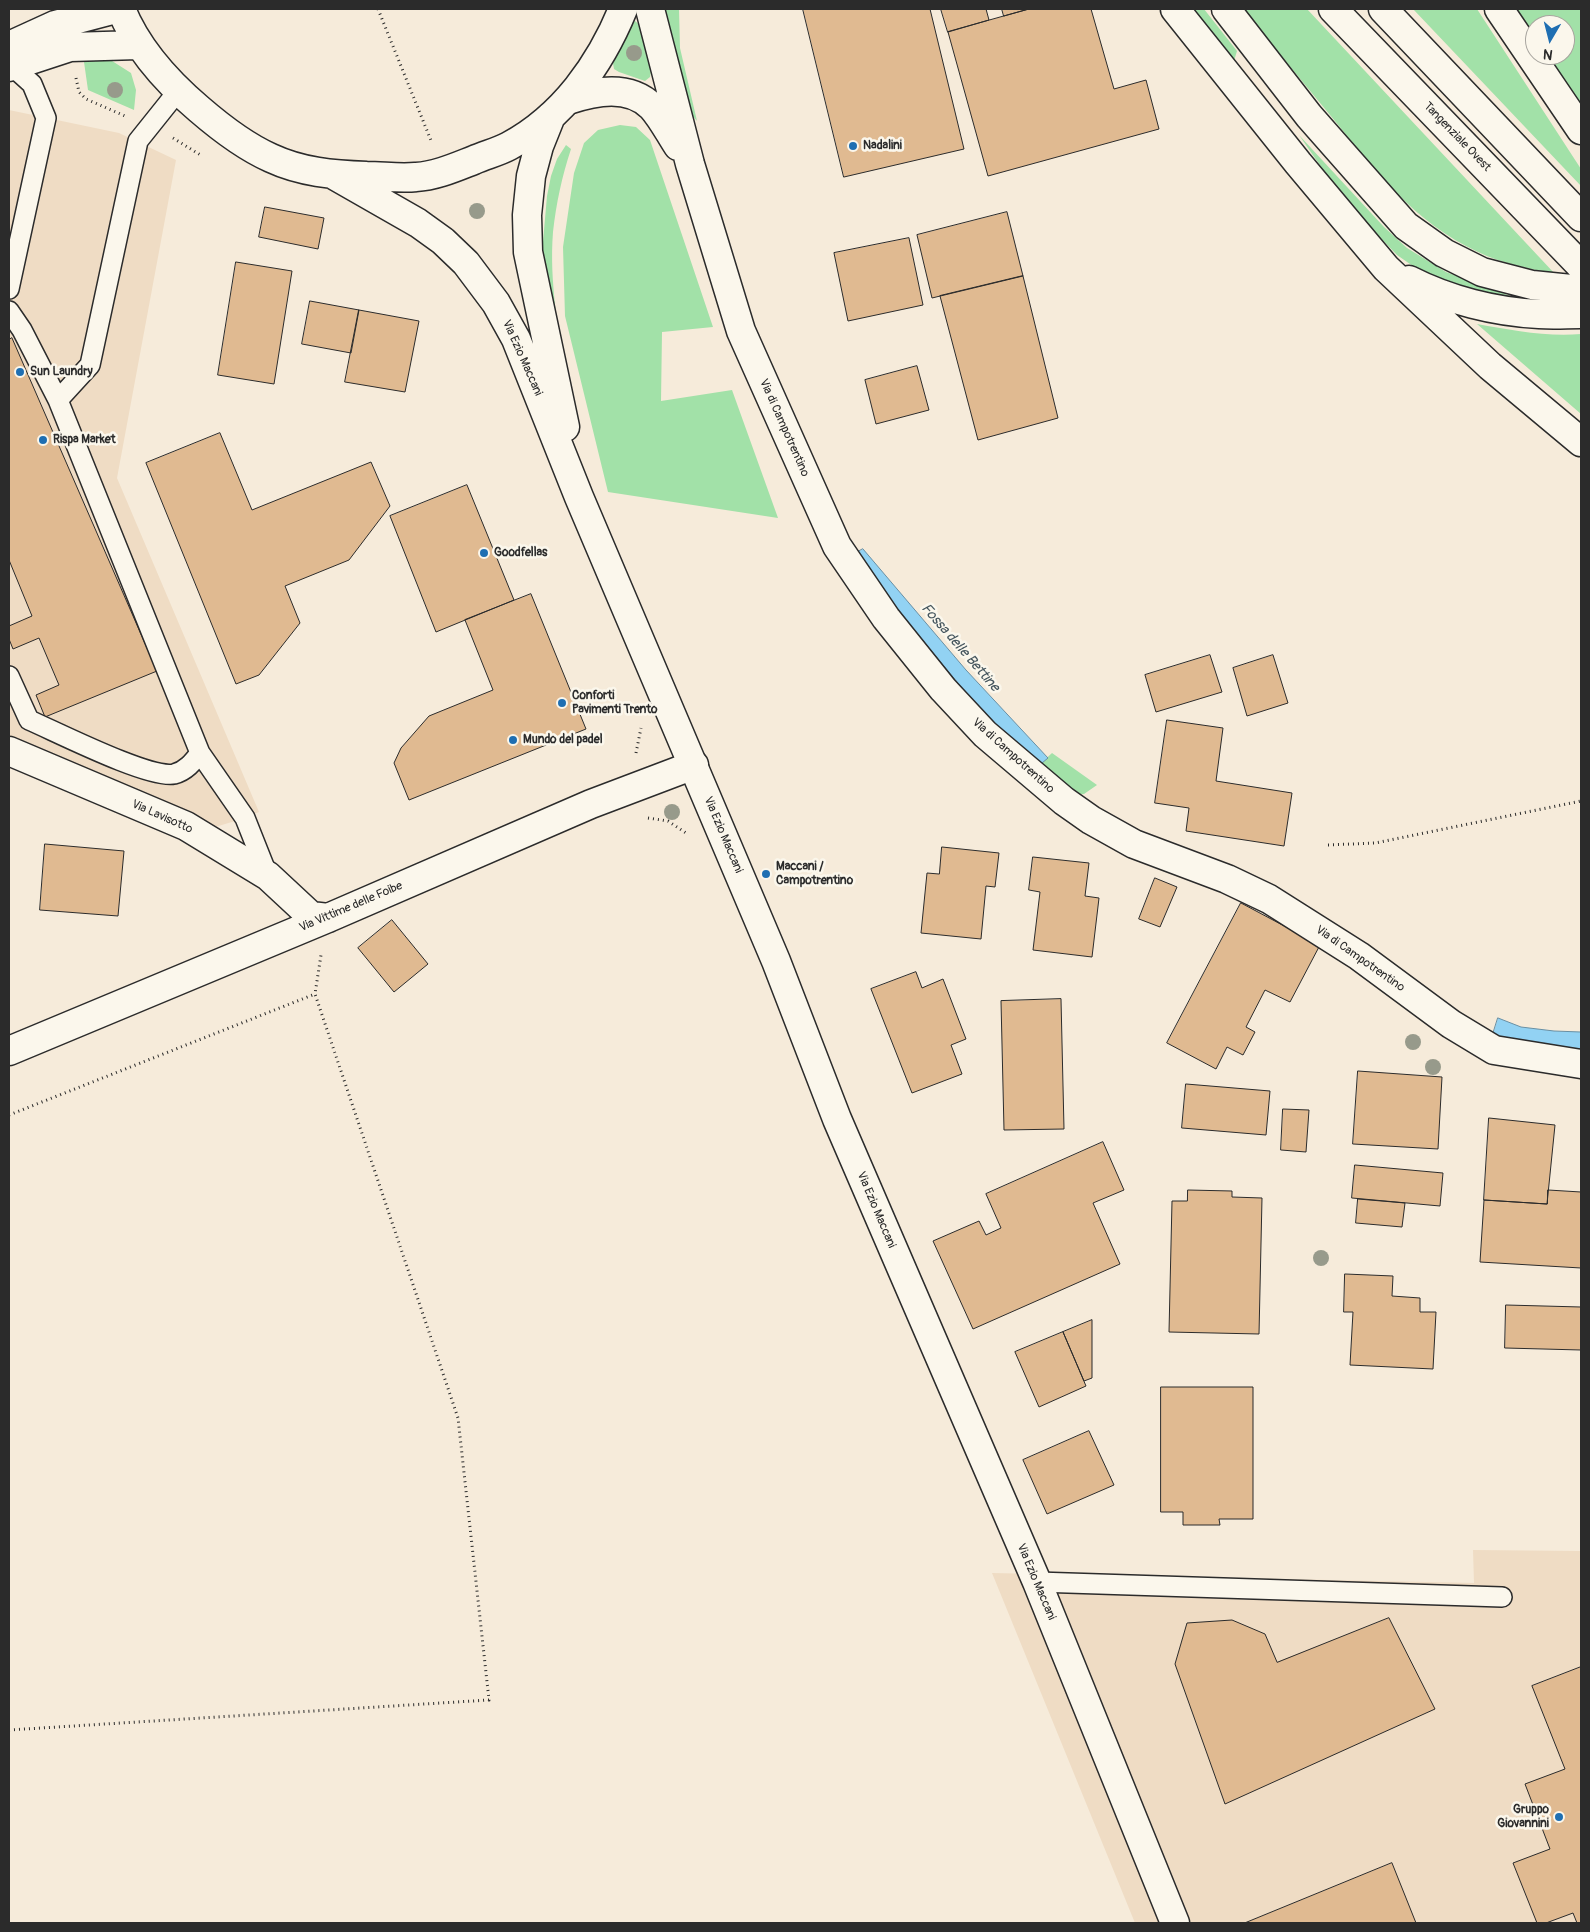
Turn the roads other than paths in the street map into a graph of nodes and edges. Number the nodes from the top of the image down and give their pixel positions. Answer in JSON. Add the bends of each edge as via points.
{"nodes":[{"id":1,"x":116,"y":9,"type":"edge"},
{"id":2,"x":121,"y":9,"type":"edge"},
{"id":3,"x":623,"y":9,"type":"edge"},
{"id":4,"x":650,"y":9,"type":"edge"},
{"id":5,"x":1175,"y":9,"type":"edge"},
{"id":6,"x":1226,"y":9,"type":"edge"},
{"id":7,"x":1334,"y":9,"type":"edge"},
{"id":8,"x":1383,"y":9,"type":"edge"},
{"id":9,"x":1499,"y":9,"type":"edge"},
{"id":10,"x":138,"y":45,"type":"junction"},
{"id":11,"x":10,"y":60,"type":"edge"},
{"id":12,"x":178,"y":91,"type":"junction"},
{"id":13,"x":559,"y":108,"type":"junction"},
{"id":14,"x":1581,"y":130,"type":"edge"},
{"id":15,"x":690,"y":164,"type":"junction"},
{"id":16,"x":334,"y":175,"type":"junction"},
{"id":17,"x":1581,"y":217,"type":"edge"},
{"id":18,"x":1581,"y":266,"type":"edge"},
{"id":19,"x":1386,"y":268,"type":"junction"},
{"id":20,"x":9,"y":289,"type":"edge"},
{"id":21,"x":1581,"y":290,"type":"edge"},
{"id":22,"x":9,"y":312,"type":"edge"},
{"id":23,"x":1581,"y":314,"type":"edge"},
{"id":24,"x":58,"y":400,"type":"junction"},
{"id":25,"x":1581,"y":442,"type":"edge"},
{"id":26,"x":579,"y":497,"type":"junction"},
{"id":27,"x":9,"y":676,"type":"edge"},
{"id":28,"x":9,"y":751,"type":"edge"},
{"id":29,"x":200,"y":753,"type":"junction"},
{"id":30,"x":694,"y":766,"type":"junction"},
{"id":31,"x":268,"y":876,"type":"junction"},
{"id":32,"x":328,"y":918,"type":"junction"},
{"id":33,"x":9,"y":1051,"type":"edge"},
{"id":34,"x":1581,"y":1064,"type":"edge"},
{"id":35,"x":1037,"y":1582,"type":"junction"},
{"id":36,"x":1502,"y":1597,"type":"dead end"},
{"id":37,"x":1175,"y":1923,"type":"edge"}],
"edges":[{"from":1,"to":11,"type":"main road","via":[[54,25]]},
{"from":2,"to":10,"type":"main road"},
{"from":3,"to":13,"type":"main road","via":[[592,68]]},
{"from":4,"to":15,"type":"main road","name":"Via di Campotrentino"},
{"from":5,"to":19,"type":"main road"},
{"from":6,"to":21,"type":"main road","via":[[1309,116],[1406,226],[1444,253],[1482,272],[1532,285]]},
{"from":7,"to":18,"type":"main road","name":"Tangenziale Ovest"},
{"from":8,"to":17,"type":"main road"},
{"from":9,"to":14,"type":"main road"},
{"from":10,"to":11,"type":"main road","via":[[70,47]]},
{"from":10,"to":12,"type":"main road"},
{"from":11,"to":20,"type":"lane","via":[[32,84],[46,118]]},
{"from":12,"to":16,"type":"main road","via":[[226,132],[272,159],[316,173]]},
{"from":12,"to":24,"type":"lane","via":[[138,141],[90,365]]},
{"from":13,"to":15,"type":"main road","name":"Via di Campotrentino","via":[[592,92],[612,91],[634,96],[652,107]]},
{"from":13,"to":16,"type":"main road","via":[[538,127],[508,146],[443,171],[416,177]]},
{"from":13,"to":26,"type":"main road","name":"Via Ezio Maccani","via":[[539,146],[531,176],[528,252]]},
{"from":15,"to":34,"type":"main road","name":"Via di Campotrentino","via":[[741,331],[837,546],[886,618],[943,689],[985,734],[1064,802],[1091,820],[1134,844],[1227,879],[1269,899],[1359,956],[1451,1024],[1494,1050]]},
{"from":16,"to":26,"type":"main road","name":"Via Ezio Maccani","via":[[418,223],[466,263],[496,303],[516,339]]},
{"from":19,"to":23,"type":"main road","via":[[1431,291],[1480,306],[1539,314]]},
{"from":19,"to":25,"type":"main road","via":[[1490,366]]},
{"from":22,"to":24,"type":"lane","via":[[22,330]]},
{"from":24,"to":29,"type":"lane"},
{"from":26,"to":30,"type":"main road","name":"Via Ezio Maccani"},
{"from":27,"to":29,"type":"lane","via":[[29,720],[124,762],[162,774],[175,774],[189,767]]},
{"from":28,"to":31,"type":"main road","name":"Via Lavisotto","via":[[186,826]]},
{"from":29,"to":31,"type":"lane","via":[[246,818]]},
{"from":30,"to":32,"type":"main road","name":"Via Vittime delle Foibe","via":[[591,804]]},
{"from":30,"to":35,"type":"main road","name":"Via Ezio Maccani","via":[[776,961],[837,1119]]},
{"from":31,"to":32,"type":"main road","name":"Via Lavisotto","via":[[311,916]]},
{"from":32,"to":33,"type":"main road","name":"Via Vittime delle Foibe"},
{"from":35,"to":36,"type":"lane"},
{"from":35,"to":37,"type":"main road","name":"Via Ezio Maccani"}]}
